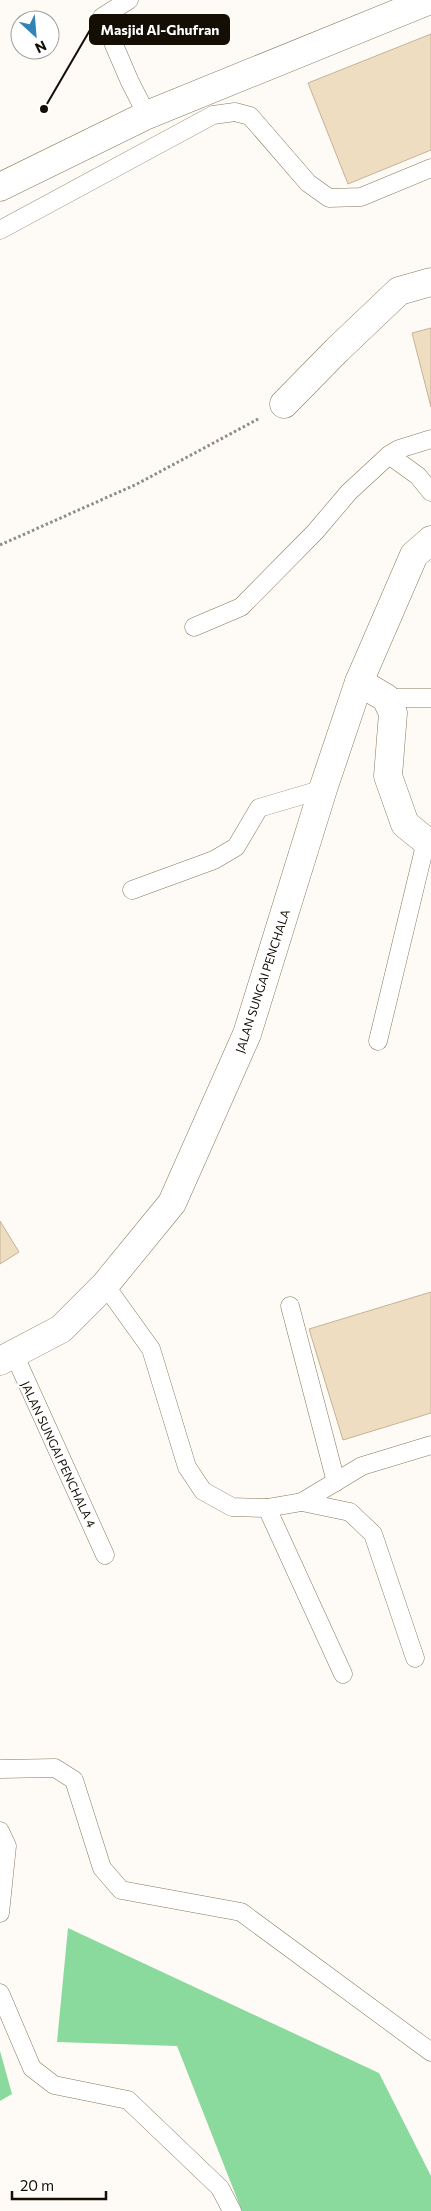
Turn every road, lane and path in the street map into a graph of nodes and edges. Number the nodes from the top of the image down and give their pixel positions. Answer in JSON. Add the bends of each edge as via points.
{"nodes":[{"id":1,"x":129,"y":0,"type":"edge"},
{"id":2,"x":430,"y":0,"type":"edge"},
{"id":3,"x":148,"y":115,"type":"junction"},
{"id":4,"x":431,"y":168,"type":"edge"},
{"id":5,"x":0,"y":187,"type":"edge"},
{"id":6,"x":0,"y":230,"type":"edge"},
{"id":7,"x":431,"y":282,"type":"edge"},
{"id":8,"x":284,"y":404,"type":"joint"},
{"id":9,"x":431,"y":439,"type":"edge"},
{"id":10,"x":389,"y":454,"type":"junction"},
{"id":11,"x":431,"y":492,"type":"edge"},
{"id":12,"x":431,"y":540,"type":"edge"},
{"id":13,"x":0,"y":545,"type":"edge"},
{"id":14,"x":194,"y":627,"type":"dead end"},
{"id":15,"x":359,"y":682,"type":"junction"},
{"id":16,"x":386,"y":698,"type":"junction"},
{"id":17,"x":431,"y":698,"type":"edge"},
{"id":18,"x":323,"y":789,"type":"junction"},
{"id":19,"x":428,"y":841,"type":"edge"},
{"id":20,"x":132,"y":890,"type":"dead end"},
{"id":21,"x":378,"y":1041,"type":"dead end"},
{"id":22,"x":105,"y":1285,"type":"junction"},
{"id":23,"x":290,"y":1306,"type":"dead end"},
{"id":24,"x":7,"y":1357,"type":"edge"},
{"id":25,"x":431,"y":1445,"type":"edge"},
{"id":26,"x":336,"y":1482,"type":"junction"},
{"id":27,"x":302,"y":1502,"type":"junction"},
{"id":28,"x":267,"y":1508,"type":"junction"},
{"id":29,"x":105,"y":1555,"type":"dead end"},
{"id":30,"x":415,"y":1658,"type":"dead end"},
{"id":31,"x":343,"y":1674,"type":"dead end"},
{"id":32,"x":0,"y":1769,"type":"edge"},
{"id":33,"x":0,"y":1831,"type":"edge"},
{"id":34,"x":0,"y":1913,"type":"edge"},
{"id":35,"x":0,"y":1993,"type":"edge"},
{"id":36,"x":431,"y":2052,"type":"edge"},
{"id":37,"x":232,"y":2211,"type":"edge"}],
"edges":[{"from":1,"to":3,"type":"lane","via":[[102,17]]},
{"from":2,"to":3,"type":"street"},
{"from":3,"to":5,"type":"street"},
{"from":4,"to":6,"type":"lane","via":[[361,197],[329,198],[308,183],[250,116],[235,112],[213,115]]},
{"from":7,"to":8,"type":"street","via":[[399,291]]},
{"from":8,"to":13,"type":"path","via":[[136,484]]},
{"from":9,"to":10,"type":"lane"},
{"from":10,"to":11,"type":"lane","via":[[418,476]]},
{"from":10,"to":14,"type":"lane","via":[[241,607]]},
{"from":12,"to":15,"type":"street","name":"JALAN SUNGAI PENCHALA","via":[[414,555]]},
{"from":15,"to":16,"type":"street"},
{"from":15,"to":18,"type":"street","name":"JALAN SUNGAI PENCHALA"},
{"from":16,"to":17,"type":"lane"},
{"from":16,"to":19,"type":"street","via":[[393,714],[388,776],[405,824]]},
{"from":18,"to":20,"type":"lane","via":[[259,808],[236,847],[214,860]]},
{"from":18,"to":22,"type":"street","name":"JALAN SUNGAI PENCHALA","via":[[247,1034],[172,1204]]},
{"from":19,"to":21,"type":"lane"},
{"from":22,"to":24,"type":"street","name":"JALAN SUNGAI PENCHALA","via":[[61,1329]]},
{"from":22,"to":28,"type":"lane","via":[[151,1349],[187,1467],[203,1491],[232,1507]]},
{"from":23,"to":26,"type":"lane"},
{"from":24,"to":29,"type":"lane","name":"JALAN SUNGAI PENCHALA 4"},
{"from":25,"to":26,"type":"lane","via":[[362,1466]]},
{"from":26,"to":27,"type":"lane"},
{"from":27,"to":28,"type":"lane"},
{"from":27,"to":30,"type":"lane","via":[[350,1512],[373,1534]]},
{"from":28,"to":31,"type":"lane"},
{"from":32,"to":36,"type":"lane","via":[[55,1768],[74,1780],[102,1868],[121,1890],[241,1912]]},
{"from":33,"to":34,"type":"lane","via":[[7,1846]]},
{"from":35,"to":37,"type":"lane","via":[[32,2068],[54,2085],[128,2100],[220,2188]]}]}
